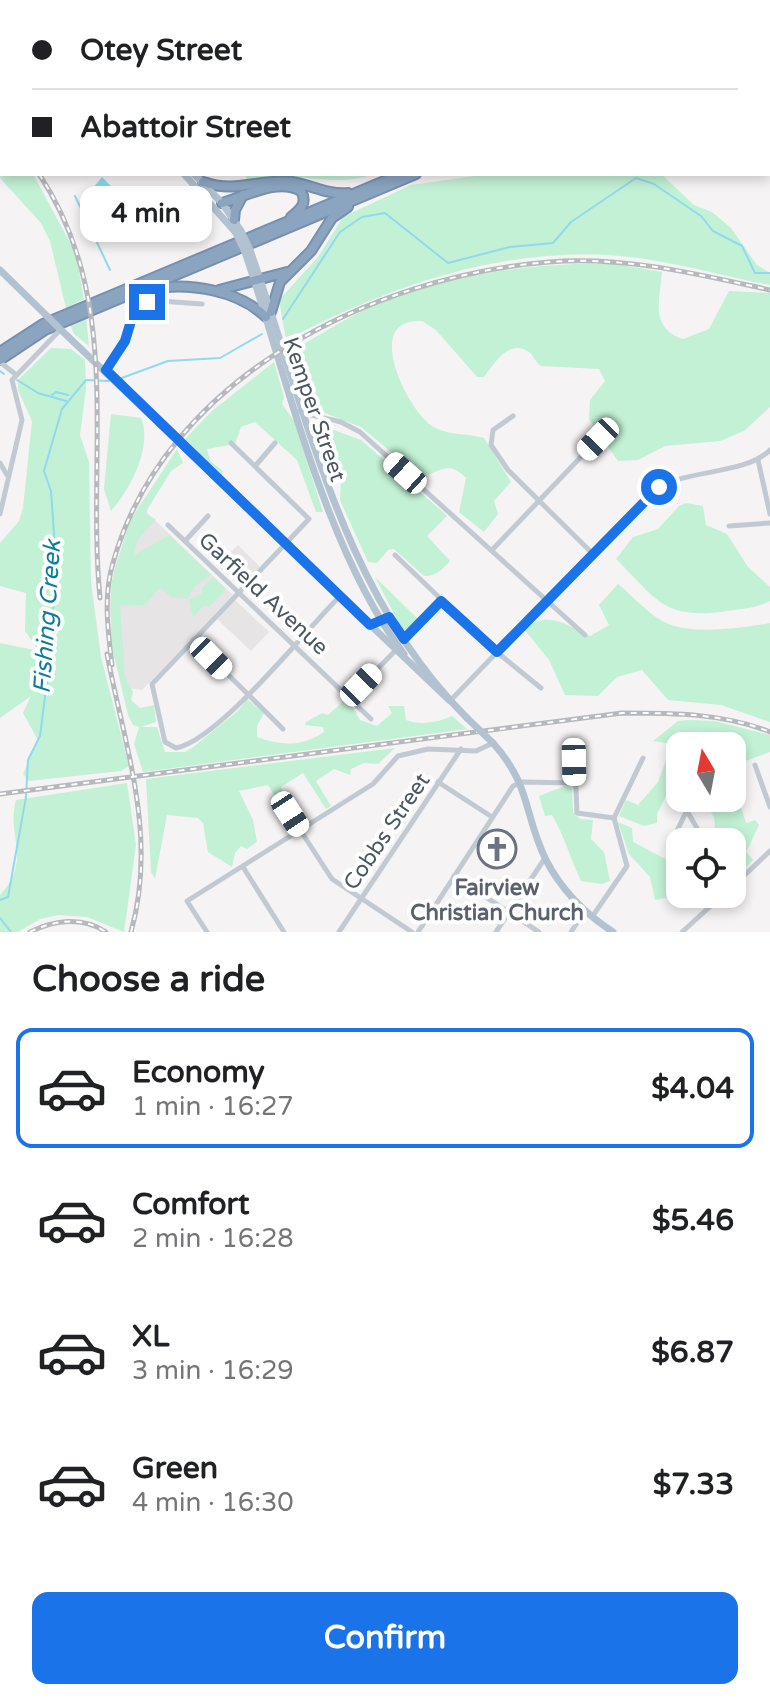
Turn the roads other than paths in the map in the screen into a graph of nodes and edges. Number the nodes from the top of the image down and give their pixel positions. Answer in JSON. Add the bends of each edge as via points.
{"nodes":[{"id":1,"x":186,"y":176,"type":"edge"},
{"id":2,"x":196,"y":176,"type":"edge"},
{"id":3,"x":396,"y":176,"type":"edge"},
{"id":4,"x":411,"y":176,"type":"edge"},
{"id":5,"x":203,"y":182,"type":"junction"},
{"id":6,"x":379,"y":190,"type":"junction"},
{"id":7,"x":243,"y":191,"type":"junction"},
{"id":8,"x":357,"y":192,"type":"junction"},
{"id":9,"x":220,"y":205,"type":"junction"},
{"id":10,"x":234,"y":220,"type":"junction"},
{"id":11,"x":281,"y":224,"type":"junction"},
{"id":12,"x":239,"y":232,"type":"junction"},
{"id":13,"x":0,"y":270,"type":"edge"},
{"id":14,"x":290,"y":270,"type":"junction"},
{"id":15,"x":258,"y":281,"type":"junction"},
{"id":16,"x":211,"y":291,"type":"junction"},
{"id":17,"x":131,"y":294,"type":"junction"},
{"id":18,"x":202,"y":304,"type":"dead end"},
{"id":19,"x":268,"y":315,"type":"junction"},
{"id":20,"x":60,"y":328,"type":"junction"},
{"id":21,"x":1,"y":356,"type":"edge"},
{"id":22,"x":109,"y":372,"type":"junction"},
{"id":23,"x":15,"y":374,"type":"junction"},
{"id":24,"x":299,"y":412,"type":"junction"},
{"id":25,"x":513,"y":416,"type":"dead end"},
{"id":26,"x":598,"y":439,"type":"dead end"},
{"id":27,"x":231,"y":443,"type":"dead end"},
{"id":28,"x":275,"y":443,"type":"dead end"},
{"id":29,"x":770,"y":450,"type":"edge"},
{"id":30,"x":758,"y":460,"type":"junction"},
{"id":31,"x":0,"y":463,"type":"edge"},
{"id":32,"x":256,"y":465,"type":"junction"},
{"id":33,"x":7,"y":475,"type":"junction"},
{"id":34,"x":538,"y":500,"type":"junction"},
{"id":35,"x":0,"y":514,"type":"edge"},
{"id":36,"x":770,"y":514,"type":"edge"},
{"id":37,"x":208,"y":516,"type":"dead end"},
{"id":38,"x":770,"y":523,"type":"edge"},
{"id":39,"x":168,"y":525,"type":"dead end"},
{"id":40,"x":729,"y":526,"type":"dead end"},
{"id":41,"x":185,"y":541,"type":"junction"},
{"id":42,"x":286,"y":543,"type":"junction"},
{"id":43,"x":492,"y":550,"type":"junction"},
{"id":44,"x":592,"y":553,"type":"junction"},
{"id":45,"x":395,"y":555,"type":"dead end"},
{"id":46,"x":238,"y":593,"type":"junction"},
{"id":47,"x":340,"y":596,"type":"junction"},
{"id":48,"x":548,"y":599,"type":"junction"},
{"id":49,"x":441,"y":601,"type":"junction"},
{"id":50,"x":389,"y":617,"type":"junction"},
{"id":51,"x":381,"y":622,"type":"junction"},
{"id":52,"x":370,"y":625,"type":"junction"},
{"id":53,"x":585,"y":635,"type":"dead end"},
{"id":54,"x":404,"y":639,"type":"junction"},
{"id":55,"x":193,"y":640,"type":"junction"},
{"id":56,"x":294,"y":645,"type":"junction"},
{"id":57,"x":395,"y":651,"type":"junction"},
{"id":58,"x":497,"y":652,"type":"junction"},
{"id":59,"x":408,"y":660,"type":"junction"},
{"id":60,"x":541,"y":688,"type":"dead end"},
{"id":61,"x":247,"y":694,"type":"junction"},
{"id":62,"x":350,"y":697,"type":"junction"},
{"id":63,"x":450,"y":700,"type":"junction"},
{"id":64,"x":371,"y":719,"type":"dead end"},
{"id":65,"x":283,"y":729,"type":"dead end"},
{"id":66,"x":574,"y":741,"type":"dead end"},
{"id":67,"x":493,"y":743,"type":"junction"},
{"id":68,"x":462,"y":749,"type":"junction"},
{"id":69,"x":643,"y":758,"type":"dead end"},
{"id":70,"x":755,"y":765,"type":"dead end"},
{"id":71,"x":438,"y":782,"type":"junction"},
{"id":72,"x":522,"y":782,"type":"junction"},
{"id":73,"x":574,"y":783,"type":"junction"},
{"id":74,"x":280,"y":799,"type":"dead end"},
{"id":75,"x":770,"y":807,"type":"edge"},
{"id":76,"x":492,"y":817,"type":"junction"},
{"id":77,"x":614,"y":818,"type":"junction"},
{"id":78,"x":678,"y":828,"type":"edge"},
{"id":79,"x":697,"y":828,"type":"edge"},
{"id":80,"x":300,"y":830,"type":"junction"},
{"id":81,"x":770,"y":851,"type":"edge"},
{"id":82,"x":545,"y":858,"type":"junction"},
{"id":83,"x":243,"y":867,"type":"junction"},
{"id":84,"x":746,"y":874,"type":"edge"},
{"id":85,"x":454,"y":876,"type":"junction"},
{"id":86,"x":360,"y":898,"type":"junction"},
{"id":87,"x":709,"y":908,"type":"edge"},
{"id":88,"x":509,"y":912,"type":"junction"},
{"id":89,"x":584,"y":912,"type":"junction"},
{"id":90,"x":591,"y":918,"type":"junction"},
{"id":91,"x":207,"y":932,"type":"edge"},
{"id":92,"x":283,"y":932,"type":"edge"},
{"id":93,"x":339,"y":932,"type":"edge"},
{"id":94,"x":415,"y":932,"type":"edge"},
{"id":95,"x":496,"y":932,"type":"edge"},
{"id":96,"x":539,"y":932,"type":"edge"},
{"id":97,"x":571,"y":932,"type":"edge"},
{"id":98,"x":613,"y":932,"type":"edge"},
{"id":99,"x":682,"y":932,"type":"edge"}],
"edges":[{"from":1,"to":9,"type":"main road","name":"Kemper Street"},
{"from":2,"to":5,"type":"main road","name":"Kemper Street"},
{"from":3,"to":8,"type":"highway"},
{"from":4,"to":6,"type":"highway"},
{"from":5,"to":7,"type":"highway"},
{"from":5,"to":9,"type":"main road","name":"Kemper Street"},
{"from":6,"to":14,"type":"highway","via":[[332,218],[311,251]]},
{"from":6,"to":17,"type":"highway"},
{"from":7,"to":8,"type":"highway","via":[[289,181],[328,193]]},
{"from":7,"to":9,"type":"highway"},
{"from":7,"to":10,"type":"highway"},
{"from":7,"to":11,"type":"highway","via":[[301,191],[302,208]]},
{"from":8,"to":11,"type":"highway"},
{"from":9,"to":10,"type":"main road","name":"Kemper Street"},
{"from":9,"to":12,"type":"main road","name":"Kemper Street"},
{"from":10,"to":12,"type":"main road","name":"Kemper Street"},
{"from":11,"to":21,"type":"highway","via":[[43,324]]},
{"from":12,"to":15,"type":"main road","name":"Kemper Street","bridge":true},
{"from":13,"to":20,"type":"main road","bridge":true},
{"from":14,"to":15,"type":"highway"},
{"from":14,"to":19,"type":"highway","via":[[275,289]]},
{"from":15,"to":16,"type":"highway"},
{"from":15,"to":19,"type":"main road","name":"Kemper Street"},
{"from":16,"to":17,"type":"highway","via":[[165,287]]},
{"from":16,"to":19,"type":"highway","via":[[246,300]]},
{"from":17,"to":21,"type":"highway","via":[[45,330]]},
{"from":18,"to":22,"type":"street","via":[[160,301],[137,307]]},
{"from":19,"to":24,"type":"main road","name":"Kemper Street"},
{"from":20,"to":22,"type":"main road"},
{"from":20,"to":23,"type":"street"},
{"from":21,"to":23,"type":"street"},
{"from":22,"to":42,"type":"main road"},
{"from":23,"to":33,"type":"street","via":[[11,387],[22,420]]},
{"from":24,"to":43,"type":"street","via":[[360,432]]},
{"from":24,"to":50,"type":"main road","name":"Kemper Street","via":[[353,549]]},
{"from":24,"to":51,"type":"main road","name":"Kemper Street","via":[[340,534]]},
{"from":25,"to":34,"type":"street","via":[[493,430],[491,445]]},
{"from":26,"to":34,"type":"street"},
{"from":27,"to":32,"type":"street"},
{"from":28,"to":32,"type":"street"},
{"from":29,"to":30,"type":"street"},
{"from":30,"to":36,"type":"street"},
{"from":30,"to":44,"type":"street","via":[[666,483]]},
{"from":31,"to":33,"type":"street"},
{"from":32,"to":42,"type":"street","via":[[308,516]]},
{"from":33,"to":35,"type":"street"},
{"from":34,"to":43,"type":"street"},
{"from":34,"to":44,"type":"street"},
{"from":37,"to":41,"type":"street"},
{"from":38,"to":40,"type":"street"},
{"from":39,"to":41,"type":"street","name":"Garfield Avenue"},
{"from":41,"to":46,"type":"street","name":"Garfield Avenue"},
{"from":42,"to":46,"type":"street"},
{"from":42,"to":47,"type":"main road"},
{"from":43,"to":48,"type":"street"},
{"from":44,"to":48,"type":"street"},
{"from":45,"to":49,"type":"street"},
{"from":46,"to":55,"type":"street"},
{"from":46,"to":56,"type":"street","name":"Garfield Avenue"},
{"from":47,"to":52,"type":"main road"},
{"from":47,"to":56,"type":"street"},
{"from":48,"to":53,"type":"street"},
{"from":48,"to":58,"type":"street"},
{"from":49,"to":54,"type":"street"},
{"from":49,"to":58,"type":"street"},
{"from":50,"to":51,"type":"main road"},
{"from":50,"to":54,"type":"main road","name":"Kemper Street"},
{"from":51,"to":52,"type":"main road"},
{"from":51,"to":59,"type":"main road","name":"Kemper Street"},
{"from":52,"to":57,"type":"main road"},
{"from":54,"to":63,"type":"main road","name":"Kemper Street"},
{"from":55,"to":61,"type":"street"},
{"from":55,"to":61,"type":"street","via":[[152,684],[165,742],[171,747],[197,741]]},
{"from":56,"to":61,"type":"street"},
{"from":56,"to":62,"type":"street","name":"Garfield Avenue"},
{"from":57,"to":59,"type":"main road"},
{"from":57,"to":62,"type":"street"},
{"from":58,"to":60,"type":"street"},
{"from":58,"to":63,"type":"street"},
{"from":59,"to":63,"type":"main road"},
{"from":61,"to":65,"type":"street"},
{"from":62,"to":64,"type":"street","name":"Garfield Avenue"},
{"from":63,"to":67,"type":"main road","bridge":true},
{"from":66,"to":73,"type":"street"},
{"from":67,"to":68,"type":"street","via":[[476,751]]},
{"from":67,"to":72,"type":"main road"},
{"from":68,"to":71,"type":"street","name":"Cobbs Street"},
{"from":68,"to":80,"type":"street","via":[[398,756],[373,784]]},
{"from":69,"to":77,"type":"street"},
{"from":70,"to":75,"type":"street"},
{"from":71,"to":76,"type":"street"},
{"from":71,"to":86,"type":"street","name":"Cobbs Street"},
{"from":72,"to":73,"type":"street"},
{"from":72,"to":76,"type":"street","via":[[513,786]]},
{"from":72,"to":82,"type":"main road"},
{"from":73,"to":77,"type":"street","via":[[577,813]]},
{"from":74,"to":80,"type":"street"},
{"from":76,"to":85,"type":"street"},
{"from":77,"to":90,"type":"street","via":[[627,866]]},
{"from":78,"to":79,"type":"street","via":[[687,810]]},
{"from":80,"to":83,"type":"street"},
{"from":80,"to":86,"type":"street","via":[[332,879]]},
{"from":81,"to":84,"type":"street"},
{"from":82,"to":88,"type":"street"},
{"from":82,"to":89,"type":"main road"},
{"from":83,"to":91,"type":"street","via":[[187,901]]},
{"from":83,"to":92,"type":"street"},
{"from":85,"to":88,"type":"street"},
{"from":85,"to":94,"type":"street"},
{"from":86,"to":93,"type":"street","name":"Cobbs Street"},
{"from":86,"to":94,"type":"street"},
{"from":87,"to":99,"type":"street"},
{"from":88,"to":95,"type":"street"},
{"from":88,"to":96,"type":"street"},
{"from":89,"to":90,"type":"main road"},
{"from":89,"to":97,"type":"street"},
{"from":90,"to":98,"type":"main road"}]}
